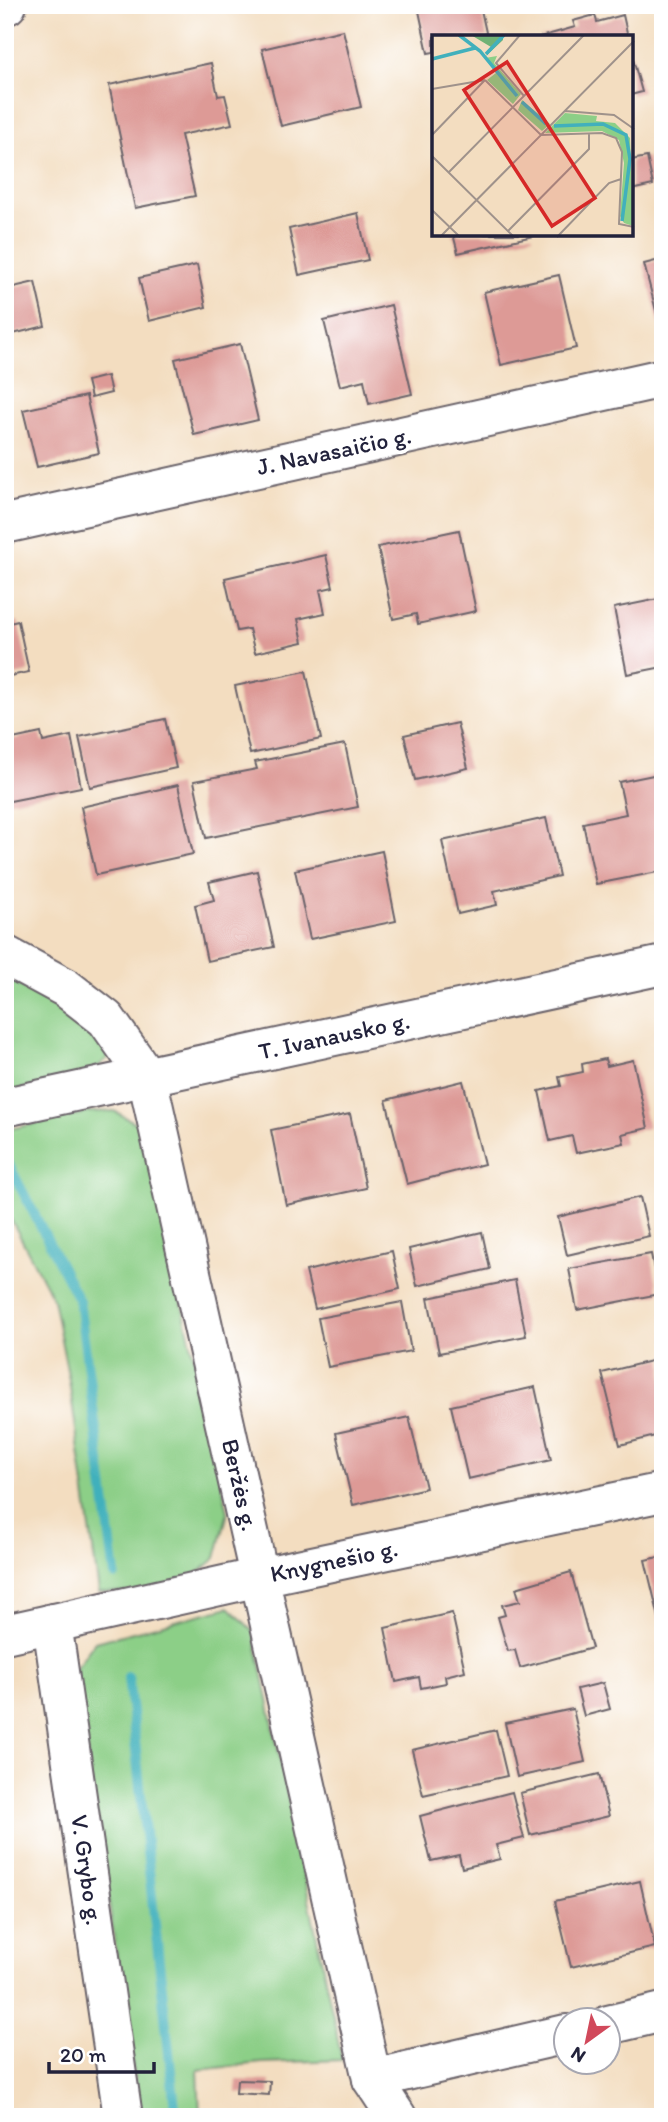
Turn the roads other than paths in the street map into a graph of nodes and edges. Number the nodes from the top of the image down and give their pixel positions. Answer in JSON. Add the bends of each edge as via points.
{"nodes":[{"id":1,"x":663,"y":378,"type":"edge"},
{"id":2,"x":5,"y":524,"type":"edge"},
{"id":3,"x":5,"y":956,"type":"edge"},
{"id":4,"x":663,"y":965,"type":"edge"},
{"id":5,"x":147,"y":1077,"type":"junction"},
{"id":6,"x":5,"y":1107,"type":"edge"},
{"id":7,"x":663,"y":1492,"type":"edge"},
{"id":8,"x":261,"y":1577,"type":"junction"},
{"id":9,"x":52,"y":1623,"type":"junction"},
{"id":10,"x":5,"y":1634,"type":"edge"},
{"id":11,"x":663,"y":2012,"type":"edge"},
{"id":12,"x":622,"y":2022,"type":"edge"},
{"id":13,"x":552,"y":2037,"type":"edge"},
{"id":14,"x":372,"y":2079,"type":"junction"},
{"id":15,"x":123,"y":2117,"type":"edge"},
{"id":16,"x":397,"y":2117,"type":"edge"}],
"edges":[{"from":1,"to":2,"type":"street","name":"J. Navasaičio g."},
{"from":3,"to":5,"type":"street","name":"Beržės g.","via":[[66,988],[106,1019]]},
{"from":4,"to":5,"type":"street","name":"T. Ivanausko g."},
{"from":5,"to":6,"type":"street","name":"T. Ivanausko g."},
{"from":5,"to":8,"type":"street","name":"Beržės g."},
{"from":7,"to":8,"type":"street","name":"Knygnešio g."},
{"from":8,"to":9,"type":"street","name":"Knygnešio g."},
{"from":8,"to":14,"type":"street","name":"Beržės g."},
{"from":9,"to":10,"type":"street","name":"Knygnešio g."},
{"from":9,"to":15,"type":"street","name":"V. Grybo g."},
{"from":11,"to":12,"type":"street"},
{"from":13,"to":14,"type":"street"},
{"from":14,"to":16,"type":"street"}]}
